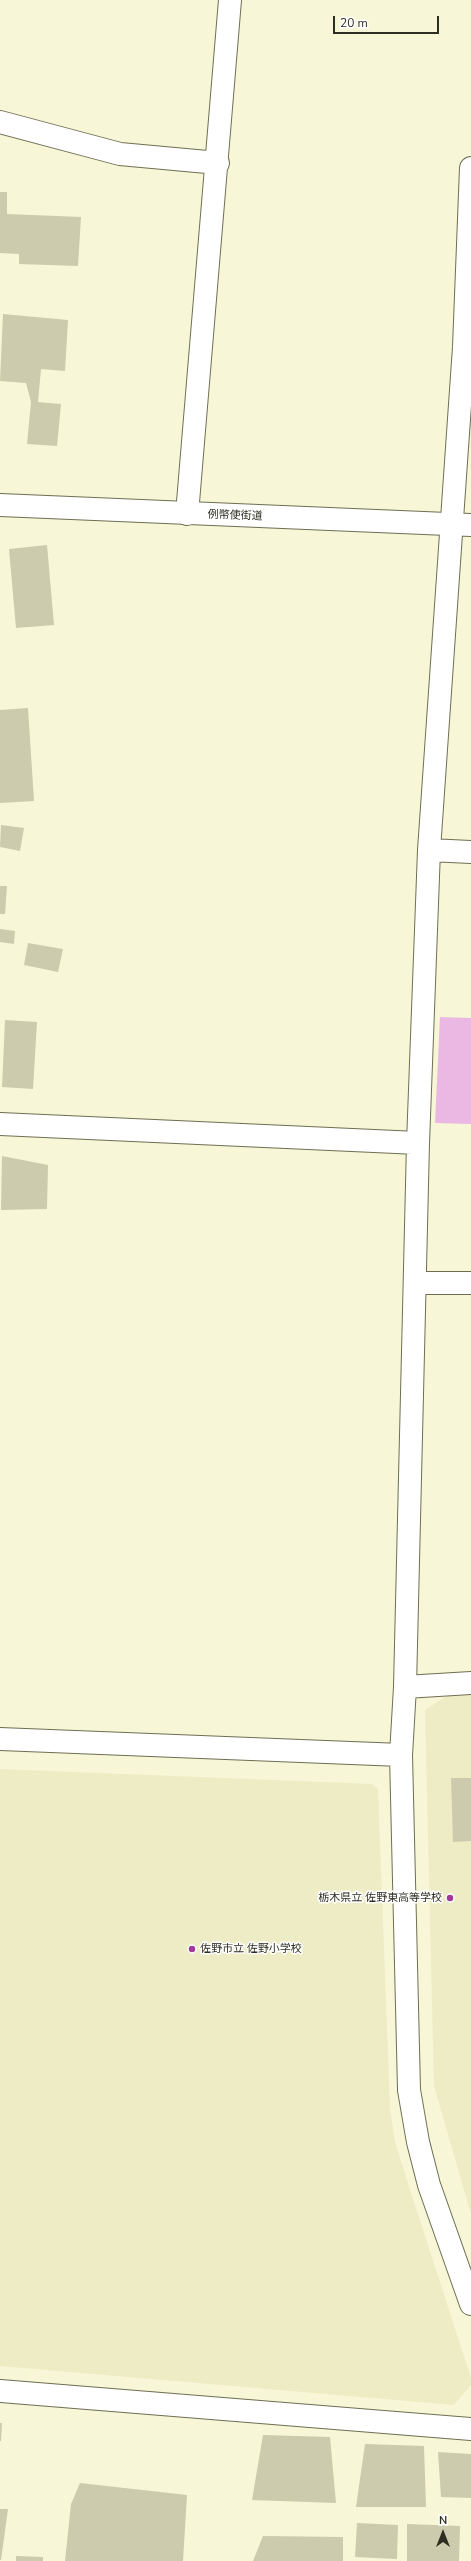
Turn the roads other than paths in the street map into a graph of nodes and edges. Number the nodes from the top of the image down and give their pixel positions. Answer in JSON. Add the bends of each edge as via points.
{"nodes":[{"id":1,"x":230,"y":0,"type":"edge"},
{"id":2,"x":0,"y":122,"type":"edge"},
{"id":3,"x":218,"y":163,"type":"junction"},
{"id":4,"x":471,"y":168,"type":"edge"},
{"id":5,"x":0,"y":505,"type":"edge"},
{"id":6,"x":187,"y":514,"type":"junction"},
{"id":7,"x":461,"y":525,"type":"edge"},
{"id":8,"x":429,"y":850,"type":"junction"},
{"id":9,"x":471,"y":852,"type":"edge"},
{"id":10,"x":0,"y":1124,"type":"edge"},
{"id":11,"x":418,"y":1143,"type":"junction"},
{"id":12,"x":416,"y":1283,"type":"junction"},
{"id":13,"x":471,"y":1283,"type":"edge"},
{"id":14,"x":471,"y":1683,"type":"edge"},
{"id":15,"x":405,"y":1687,"type":"junction"},
{"id":16,"x":0,"y":1739,"type":"edge"},
{"id":17,"x":401,"y":1756,"type":"junction"},
{"id":18,"x":471,"y":2304,"type":"edge"},
{"id":19,"x":0,"y":2391,"type":"edge"},
{"id":20,"x":471,"y":2429,"type":"edge"}],
"edges":[{"from":1,"to":3,"type":"street"},
{"from":2,"to":3,"type":"street","via":[[120,154]]},
{"from":3,"to":6,"type":"street"},
{"from":4,"to":7,"type":"street"},
{"from":5,"to":6,"type":"street","name":"例幣使街道"},
{"from":6,"to":7,"type":"street","name":"例幣使街道"},
{"from":7,"to":8,"type":"street"},
{"from":8,"to":9,"type":"street"},
{"from":8,"to":11,"type":"street"},
{"from":10,"to":11,"type":"street"},
{"from":11,"to":12,"type":"street"},
{"from":12,"to":13,"type":"street"},
{"from":12,"to":15,"type":"street"},
{"from":14,"to":15,"type":"street"},
{"from":15,"to":17,"type":"street"},
{"from":16,"to":17,"type":"street"},
{"from":17,"to":18,"type":"street","via":[[409,2090],[429,2185]]},
{"from":19,"to":20,"type":"street"}]}
